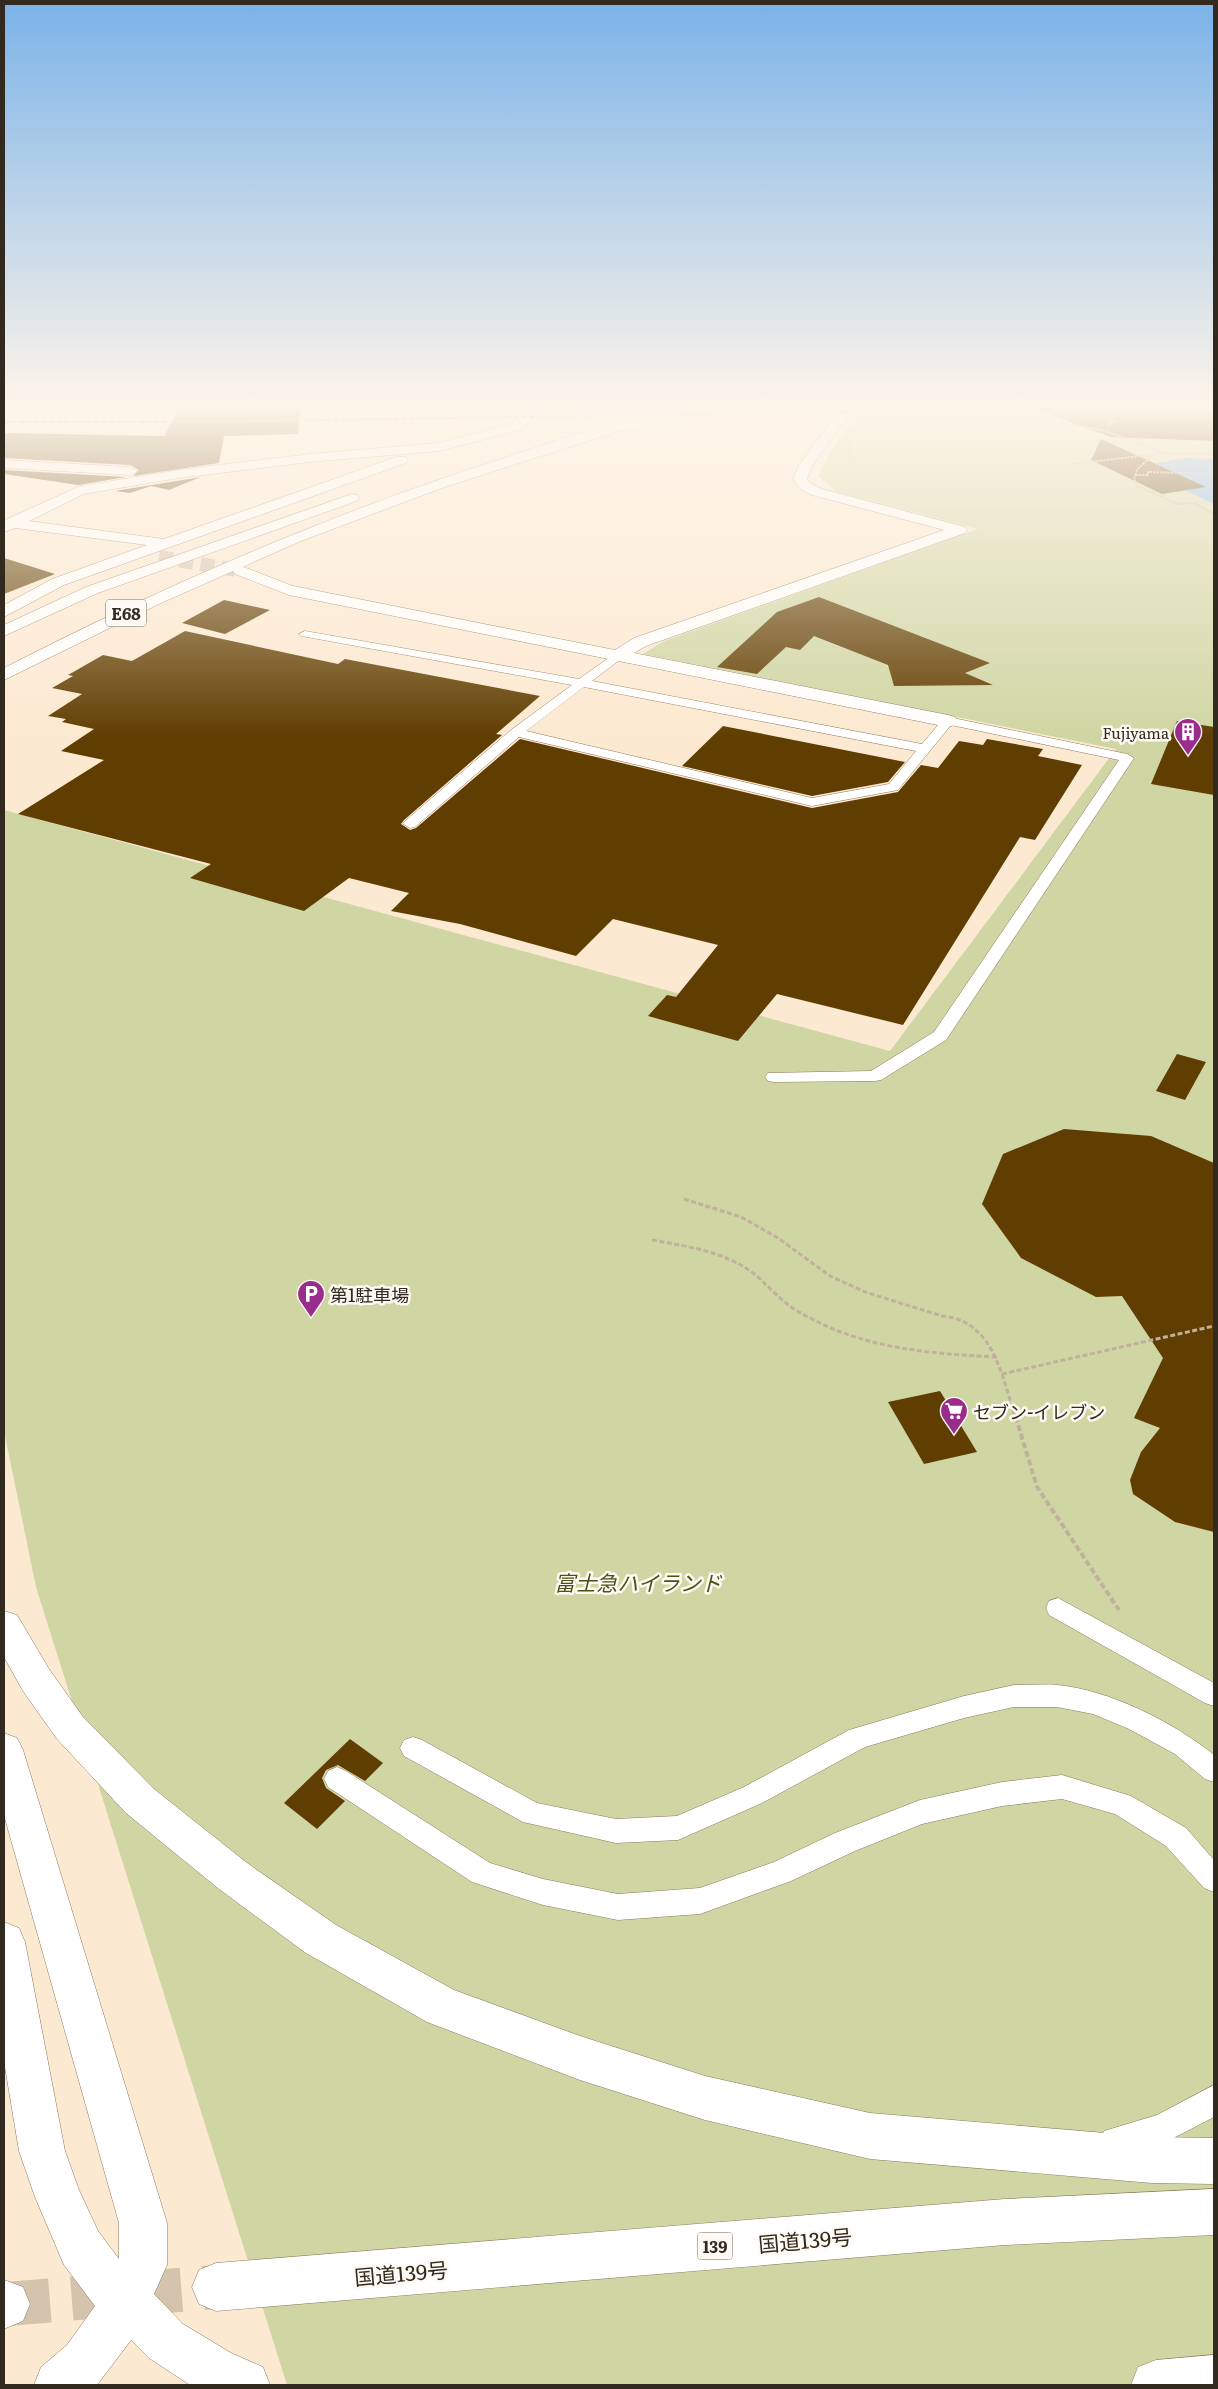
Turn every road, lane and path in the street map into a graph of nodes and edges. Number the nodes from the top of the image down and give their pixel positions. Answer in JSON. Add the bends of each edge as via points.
{"nodes":[{"id":1,"x":25,"y":515,"type":"edge"},
{"id":2,"x":255,"y":515,"type":"edge"},
{"id":3,"x":302,"y":515,"type":"edge"},
{"id":4,"x":322,"y":515,"type":"edge"},
{"id":5,"x":358,"y":515,"type":"edge"},
{"id":6,"x":905,"y":515,"type":"edge"},
{"id":7,"x":6,"y":524,"type":"edge"},
{"id":8,"x":162,"y":550,"type":"junction"},
{"id":9,"x":250,"y":556,"type":"junction"},
{"id":10,"x":241,"y":571,"type":"tunnel mouth"},
{"id":11,"x":139,"y":590,"type":"dead end"},
{"id":12,"x":4,"y":612,"type":"edge"},
{"id":13,"x":4,"y":631,"type":"edge"},
{"id":14,"x":305,"y":634,"type":"dead end"},
{"id":15,"x":617,"y":656,"type":"junction"},
{"id":16,"x":4,"y":675,"type":"edge"},
{"id":17,"x":582,"y":683,"type":"junction"},
{"id":18,"x":4,"y":690,"type":"edge"},
{"id":19,"x":948,"y":721,"type":"junction"},
{"id":20,"x":516,"y":733,"type":"junction"},
{"id":21,"x":925,"y":749,"type":"junction"},
{"id":22,"x":410,"y":824,"type":"dead end"},
{"id":23,"x":774,"y":1078,"type":"dead end"},
{"id":24,"x":684,"y":1199,"type":"dead end"},
{"id":25,"x":652,"y":1240,"type":"dead end"},
{"id":26,"x":1214,"y":1326,"type":"edge"},
{"id":27,"x":997,"y":1357,"type":"junction"},
{"id":28,"x":1002,"y":1374,"type":"junction"},
{"id":29,"x":1058,"y":1608,"type":"dead end"},
{"id":30,"x":1125,"y":1614,"type":"dead end"},
{"id":31,"x":4,"y":1626,"type":"edge"},
{"id":32,"x":1214,"y":1695,"type":"edge"},
{"id":33,"x":413,"y":1748,"type":"dead end"},
{"id":34,"x":4,"y":1750,"type":"edge"},
{"id":35,"x":1214,"y":1771,"type":"edge"},
{"id":36,"x":337,"y":1779,"type":"dead end"},
{"id":37,"x":1214,"y":1879,"type":"edge"},
{"id":38,"x":4,"y":1942,"type":"edge"},
{"id":39,"x":1214,"y":2100,"type":"edge"},
{"id":40,"x":1073,"y":2154,"type":"junction"},
{"id":41,"x":1214,"y":2161,"type":"edge"},
{"id":42,"x":1214,"y":2212,"type":"edge"},
{"id":43,"x":216,"y":2287,"type":"tunnel mouth"},
{"id":44,"x":126,"y":2300,"type":"junction"},
{"id":45,"x":1214,"y":2380,"type":"edge"},
{"id":46,"x":59,"y":2385,"type":"edge"},
{"id":47,"x":245,"y":2385,"type":"edge"},
{"id":48,"x":1156,"y":2385,"type":"edge"}],
"edges":[{"from":1,"to":7,"type":"main road"},
{"from":2,"to":8,"type":"main road"},
{"from":3,"to":13,"type":"main road","via":[[92,590]]},
{"from":4,"to":11,"type":"main road","number":"E68"},
{"from":5,"to":9,"type":"main road","number":"E68","bridge":true},
{"from":6,"to":15,"type":"main road","via":[[960,530],[640,642]]},
{"from":7,"to":8,"type":"main road"},
{"from":8,"to":12,"type":"main road","via":[[136,553],[58,582]]},
{"from":9,"to":16,"type":"main road","number":"E68"},
{"from":9,"to":18,"type":"main road","via":[[97,636]]},
{"from":10,"to":15,"type":"main road","via":[[289,590]]},
{"from":14,"to":17,"type":"lane"},
{"from":15,"to":17,"type":"lane"},
{"from":15,"to":19,"type":"main road"},
{"from":17,"to":20,"type":"lane"},
{"from":17,"to":21,"type":"lane"},
{"from":19,"to":21,"type":"lane"},
{"from":19,"to":23,"type":"lane","via":[[1127,758],[940,1036],[875,1076]]},
{"from":20,"to":21,"type":"lane","via":[[812,802],[893,787]]},
{"from":20,"to":22,"type":"lane"},
{"from":24,"to":27,"type":"path","via":[[741,1217],[778,1238],[830,1276],[864,1292],[955,1317],[976,1328]]},
{"from":25,"to":27,"type":"path","via":[[712,1251],[750,1271],[772,1294],[798,1312],[845,1335],[888,1348]]},
{"from":26,"to":28,"type":"path"},
{"from":27,"to":28,"type":"path"},
{"from":28,"to":30,"type":"path","via":[[1037,1487],[1117,1609]]},
{"from":29,"to":32,"type":"lane"},
{"from":31,"to":40,"type":"main road","via":[[70,1728],[140,1802],[233,1876],[321,1939],[442,2007],[580,2058],[715,2101],[870,2136]]},
{"from":33,"to":35,"type":"lane","via":[[532,1814],[616,1831],[678,1828],[753,1795],[858,1738],[1014,1696],[1057,1696],[1096,1704],[1138,1721],[1184,1746]]},
{"from":34,"to":44,"type":"main road","via":[[131,2177],[142,2224],[144,2265]]},
{"from":36,"to":37,"type":"lane","via":[[482,1873],[542,1892],[618,1907],[700,1901],[781,1872],[920,1812],[1002,1794],[1062,1787],[1122,1804],[1176,1837]]},
{"from":38,"to":44,"type":"main road","via":[[42,2151],[81,2248],[111,2288]]},
{"from":39,"to":40,"type":"lane","via":[[1162,2130]]},
{"from":40,"to":41,"type":"main road"},
{"from":42,"to":43,"type":"main road","name":"国道139号","number":"139","via":[[1006,2222]]},
{"from":44,"to":46,"type":"main road","via":[[85,2363]]},
{"from":44,"to":47,"type":"main road","via":[[166,2341],[213,2371]]},
{"from":45,"to":48,"type":"main road"}]}
